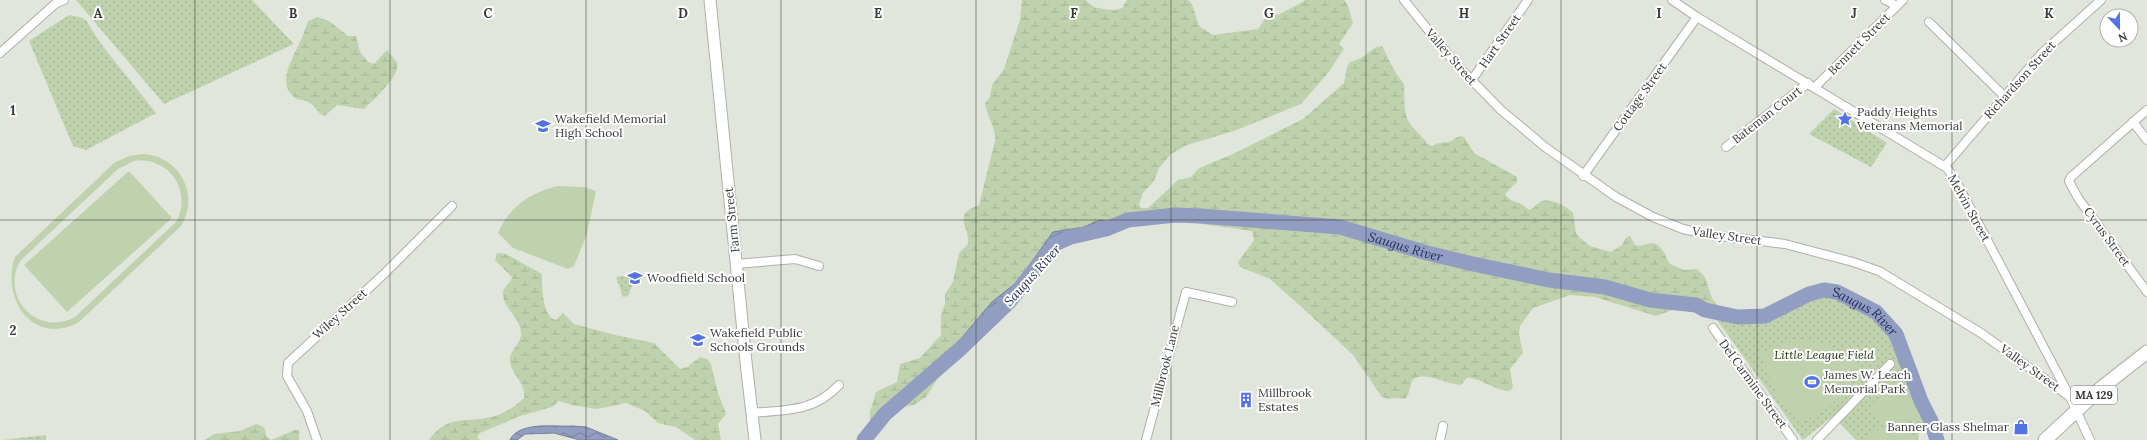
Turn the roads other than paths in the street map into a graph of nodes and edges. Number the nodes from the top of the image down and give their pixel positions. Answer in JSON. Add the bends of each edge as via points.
{"nodes":[{"id":1,"x":64,"y":0,"type":"edge"},
{"id":2,"x":710,"y":0,"type":"edge"},
{"id":3,"x":1404,"y":0,"type":"edge"},
{"id":4,"x":1528,"y":0,"type":"edge"},
{"id":5,"x":1672,"y":0,"type":"edge"},
{"id":6,"x":1885,"y":0,"type":"edge"},
{"id":7,"x":2101,"y":0,"type":"edge"},
{"id":8,"x":1900,"y":3,"type":"edge"},
{"id":9,"x":1697,"y":17,"type":"junction"},
{"id":10,"x":1929,"y":22,"type":"dead end"},
{"id":11,"x":0,"y":52,"type":"edge"},
{"id":12,"x":1471,"y":81,"type":"junction"},
{"id":13,"x":1811,"y":85,"type":"junction"},
{"id":14,"x":2004,"y":96,"type":"junction"},
{"id":15,"x":2147,"y":110,"type":"edge"},
{"id":16,"x":2133,"y":122,"type":"junction"},
{"id":17,"x":2147,"y":140,"type":"edge"},
{"id":18,"x":1726,"y":147,"type":"dead end"},
{"id":19,"x":1945,"y":166,"type":"junction"},
{"id":20,"x":1583,"y":176,"type":"junction"},
{"id":21,"x":452,"y":206,"type":"dead end"},
{"id":22,"x":736,"y":264,"type":"junction"},
{"id":23,"x":819,"y":266,"type":"dead end"},
{"id":24,"x":2147,"y":292,"type":"edge"},
{"id":25,"x":1232,"y":302,"type":"dead end"},
{"id":26,"x":1713,"y":328,"type":"dead end"},
{"id":27,"x":2147,"y":352,"type":"edge"},
{"id":28,"x":2052,"y":363,"type":"junction"},
{"id":29,"x":1890,"y":364,"type":"dead end"},
{"id":30,"x":2047,"y":380,"type":"junction"},
{"id":31,"x":839,"y":385,"type":"dead end"},
{"id":32,"x":2070,"y":397,"type":"junction"},
{"id":33,"x":2077,"y":410,"type":"junction"},
{"id":34,"x":751,"y":413,"type":"junction"},
{"id":35,"x":1443,"y":426,"type":"dead end"},
{"id":36,"x":317,"y":440,"type":"edge"},
{"id":37,"x":755,"y":440,"type":"edge"},
{"id":38,"x":1146,"y":440,"type":"edge"},
{"id":39,"x":1440,"y":440,"type":"edge"},
{"id":40,"x":1793,"y":440,"type":"edge"},
{"id":41,"x":1817,"y":440,"type":"edge"},
{"id":42,"x":2045,"y":440,"type":"edge"},
{"id":43,"x":2090,"y":440,"type":"edge"}],
"edges":[{"from":1,"to":11,"type":"street","via":[[55,4]]},
{"from":2,"to":22,"type":"main road","name":"Farm Street"},
{"from":3,"to":12,"type":"street","name":"Valley Street"},
{"from":4,"to":12,"type":"street","name":"Hart Street"},
{"from":5,"to":9,"type":"street","name":"Melvin Street"},
{"from":6,"to":8,"type":"street"},
{"from":7,"to":14,"type":"street","name":"Richardson Street","via":[[2049,46]]},
{"from":8,"to":13,"type":"street","name":"Bennett Street"},
{"from":9,"to":13,"type":"street","name":"Melvin Street"},
{"from":9,"to":20,"type":"street","name":"Cottage Street"},
{"from":10,"to":14,"type":"street"},
{"from":12,"to":20,"type":"street","name":"Valley Street","via":[[1522,128]]},
{"from":13,"to":18,"type":"street","name":"Bateman Court"},
{"from":13,"to":19,"type":"street","name":"Melvin Street"},
{"from":14,"to":19,"type":"street","name":"Richardson Street"},
{"from":15,"to":16,"type":"street"},
{"from":16,"to":17,"type":"street"},
{"from":16,"to":24,"type":"street","name":"Cyrus Street","via":[[2071,177],[2069,182]]},
{"from":19,"to":28,"type":"street","name":"Melvin Street","via":[[1956,181]]},
{"from":20,"to":30,"type":"street","name":"Valley Street","via":[[1635,208],[1683,229],[1785,244],[1880,271],[1981,333]]},
{"from":21,"to":36,"type":"street","name":"Wiley Street","via":[[384,274],[288,363],[287,376],[307,411]]},
{"from":22,"to":23,"type":"street","via":[[795,259]]},
{"from":22,"to":34,"type":"main road","name":"Farm Street"},
{"from":25,"to":38,"type":"street","name":"Millbrook Lane","via":[[1186,292]]},
{"from":26,"to":40,"type":"street","name":"Del Carmine Street"},
{"from":27,"to":33,"type":"main road","number":"MA 129","via":[[2119,372]]},
{"from":28,"to":30,"type":"street","via":[[2053,372]]},
{"from":28,"to":32,"type":"street","name":"Melvin Street"},
{"from":29,"to":41,"type":"street"},
{"from":30,"to":32,"type":"street","name":"Valley Street"},
{"from":31,"to":34,"type":"street","via":[[829,396],[811,406]]},
{"from":32,"to":33,"type":"street","name":"Melvin Street"},
{"from":33,"to":42,"type":"main road","number":"MA 129"},
{"from":33,"to":43,"type":"street","name":"Melvin Street"},
{"from":34,"to":37,"type":"main road","name":"Farm Street"},
{"from":35,"to":39,"type":"street"}]}
